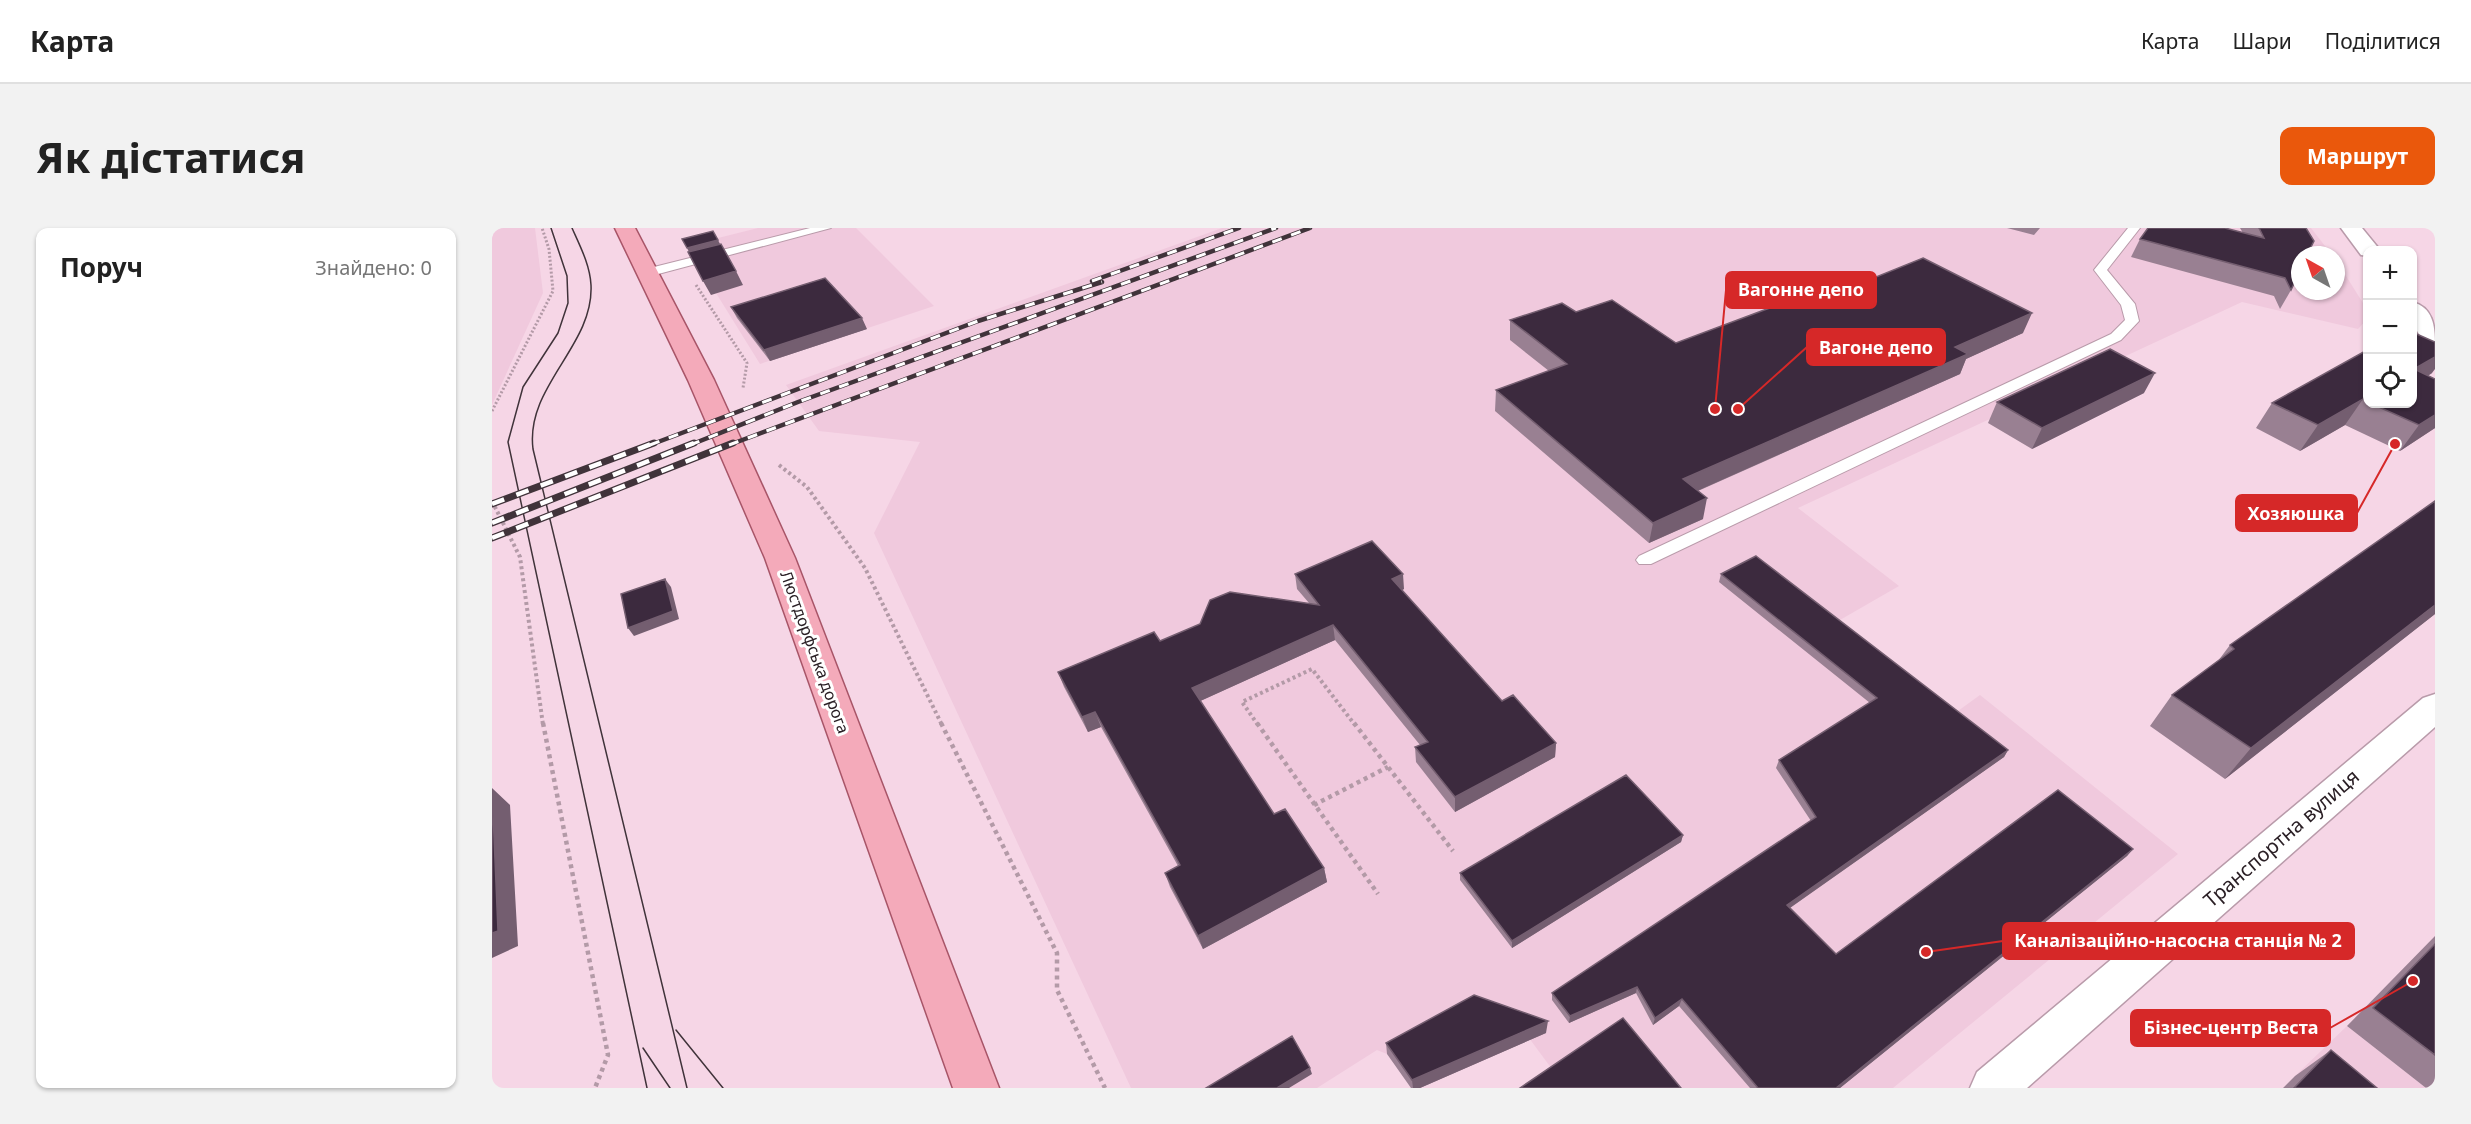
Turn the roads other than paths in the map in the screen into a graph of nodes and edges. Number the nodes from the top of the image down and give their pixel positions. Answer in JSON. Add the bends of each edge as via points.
{"nodes":[{"id":1,"x":625,"y":228,"type":"edge"},
{"id":2,"x":825,"y":228,"type":"edge"},
{"id":3,"x":2134,"y":228,"type":"edge"},
{"id":4,"x":2351,"y":228,"type":"edge"},
{"id":5,"x":2366,"y":246,"type":"edge"},
{"id":6,"x":647,"y":273,"type":"junction"},
{"id":7,"x":2417,"y":315,"type":"edge"},
{"id":8,"x":2435,"y":337,"type":"edge"},
{"id":9,"x":1645,"y":560,"type":"dead end"},
{"id":10,"x":2435,"y":707,"type":"edge"},
{"id":11,"x":976,"y":1088,"type":"edge"},
{"id":12,"x":1993,"y":1088,"type":"edge"}],
"edges":[{"from":1,"to":6,"type":"main road","name":"Люстдорфська дорога"},
{"from":2,"to":6,"type":"lane"},
{"from":3,"to":9,"type":"lane","via":[[2100,270],[2128,304],[2132,321],[2116,337]]},
{"from":4,"to":5,"type":"street"},
{"from":6,"to":11,"type":"main road","name":"Люстдорфська дорога","via":[[780,558]]},
{"from":7,"to":8,"type":"street"},
{"from":10,"to":12,"type":"street","name":"Транспортна вулиця"}]}
